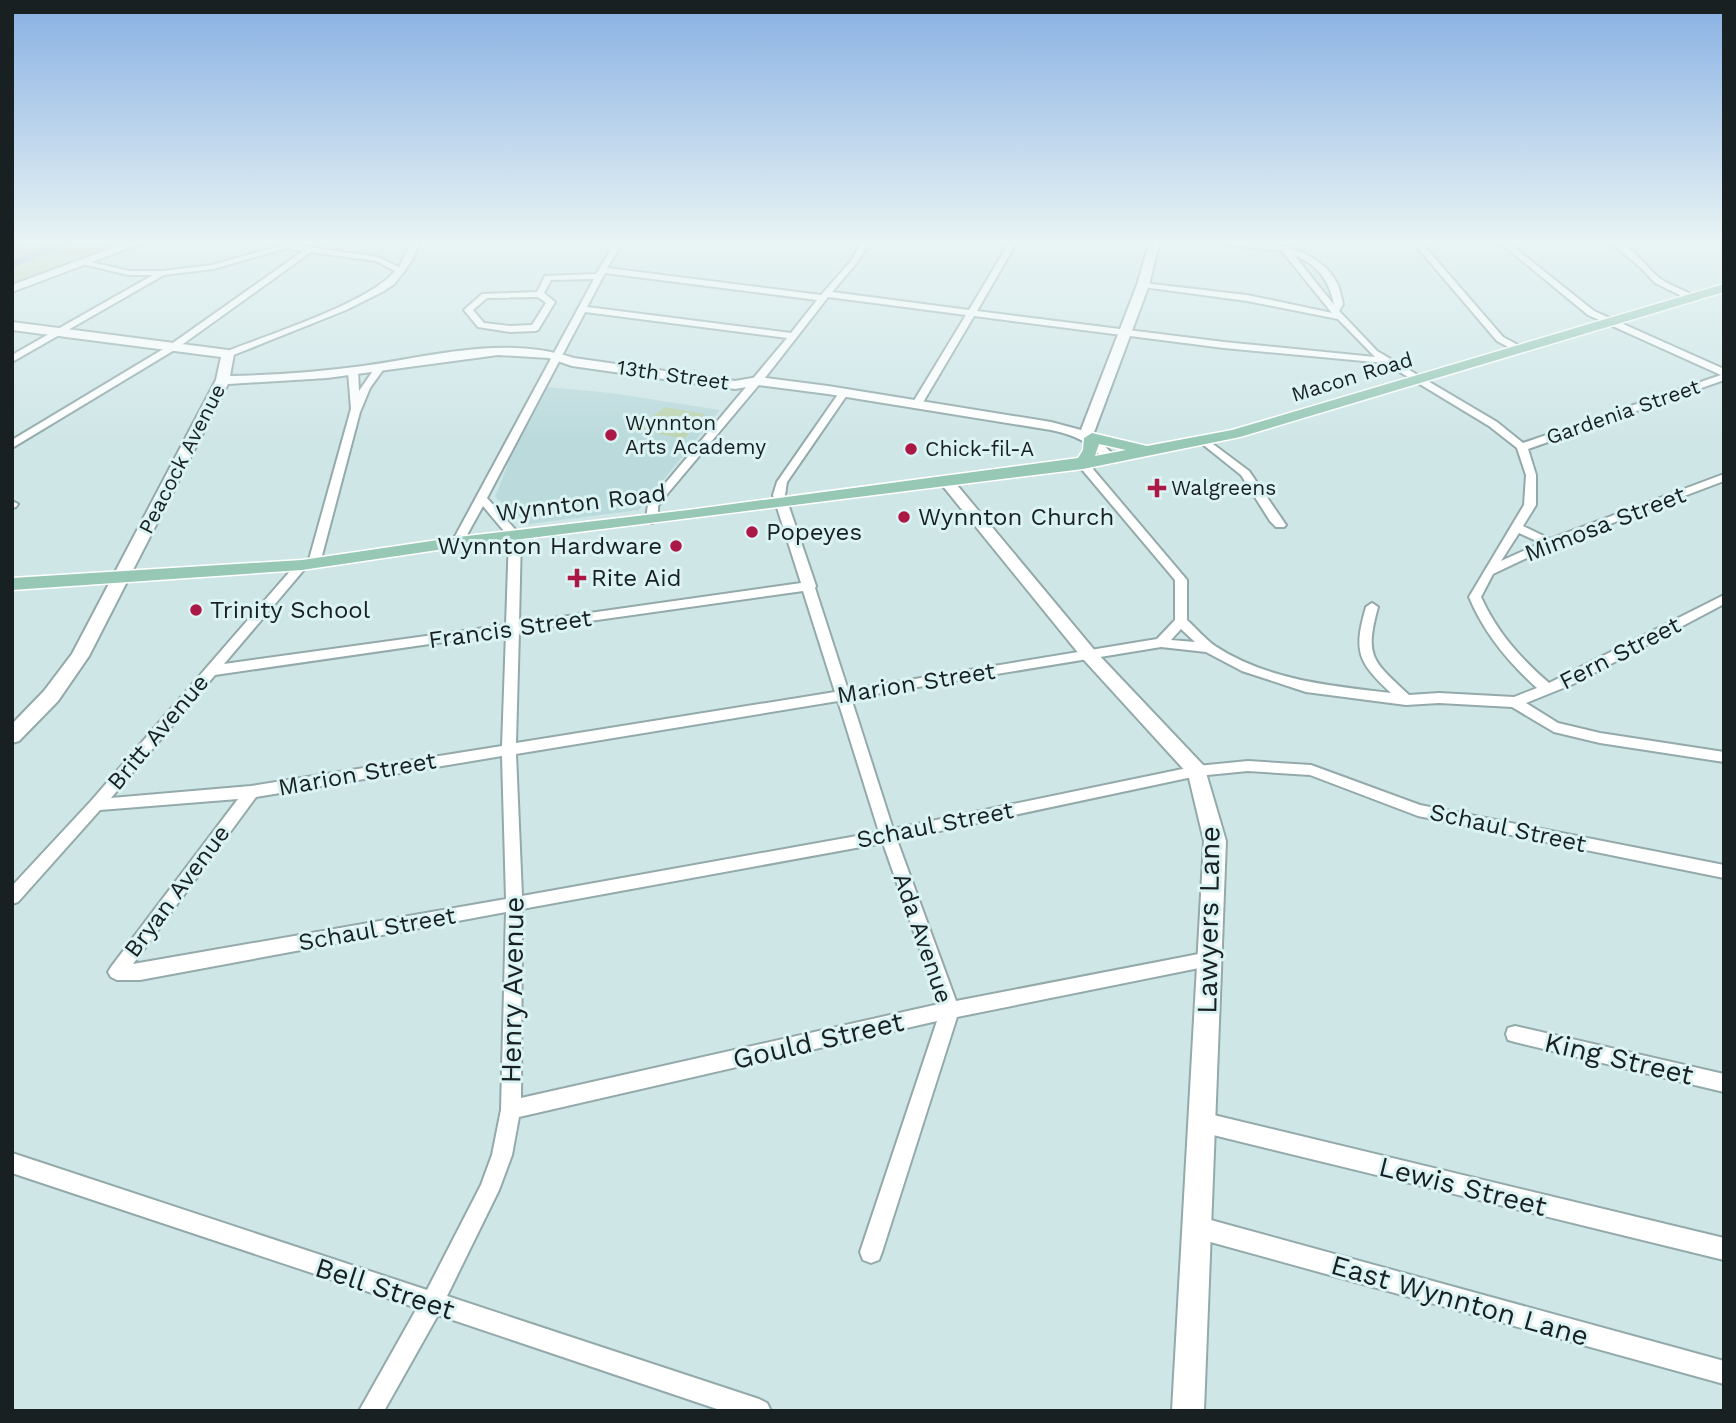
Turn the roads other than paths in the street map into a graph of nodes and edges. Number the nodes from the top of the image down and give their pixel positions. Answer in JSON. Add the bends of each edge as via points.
{"nodes":[{"id":1,"x":104,"y":306,"type":"edge"},
{"id":2,"x":230,"y":306,"type":"edge"},
{"id":3,"x":346,"y":306,"type":"edge"},
{"id":4,"x":472,"y":306,"type":"edge"},
{"id":5,"x":548,"y":306,"type":"edge"},
{"id":6,"x":817,"y":306,"type":"edge"},
{"id":7,"x":921,"y":306,"type":"edge"},
{"id":8,"x":975,"y":306,"type":"edge"},
{"id":9,"x":1135,"y":306,"type":"edge"},
{"id":10,"x":1294,"y":306,"type":"edge"},
{"id":11,"x":1331,"y":306,"type":"edge"},
{"id":12,"x":1339,"y":306,"type":"edge"},
{"id":13,"x":1472,"y":306,"type":"edge"},
{"id":14,"x":1584,"y":306,"type":"edge"},
{"id":15,"x":1659,"y":306,"type":"edge"},
{"id":16,"x":583,"y":309,"type":"joint"},
{"id":17,"x":972,"y":312,"type":"junction"},
{"id":18,"x":1337,"y":314,"type":"junction"},
{"id":19,"x":1607,"y":322,"type":"junction"},
{"id":20,"x":12,"y":326,"type":"edge"},
{"id":21,"x":57,"y":332,"type":"junction"},
{"id":22,"x":1125,"y":332,"type":"junction"},
{"id":23,"x":794,"y":336,"type":"junction"},
{"id":24,"x":173,"y":347,"type":"junction"},
{"id":25,"x":1517,"y":348,"type":"junction"},
{"id":26,"x":228,"y":354,"type":"junction"},
{"id":27,"x":559,"y":355,"type":"junction"},
{"id":28,"x":12,"y":359,"type":"edge"},
{"id":29,"x":1386,"y":361,"type":"junction"},
{"id":30,"x":380,"y":367,"type":"junction"},
{"id":31,"x":353,"y":370,"type":"junction"},
{"id":32,"x":1724,"y":375,"type":"edge"},
{"id":33,"x":1416,"y":379,"type":"junction"},
{"id":34,"x":223,"y":380,"type":"junction"},
{"id":35,"x":758,"y":381,"type":"junction"},
{"id":36,"x":844,"y":392,"type":"junction"},
{"id":37,"x":917,"y":404,"type":"junction"},
{"id":38,"x":355,"y":412,"type":"junction"},
{"id":39,"x":12,"y":429,"type":"edge"},
{"id":40,"x":37,"y":429,"type":"junction"},
{"id":41,"x":1089,"y":436,"type":"junction"},
{"id":42,"x":1205,"y":441,"type":"junction"},
{"id":43,"x":12,"y":445,"type":"edge"},
{"id":44,"x":1522,"y":447,"type":"junction"},
{"id":45,"x":1153,"y":451,"type":"junction"},
{"id":46,"x":1111,"y":459,"type":"junction"},
{"id":47,"x":1083,"y":464,"type":"junction"},
{"id":48,"x":1724,"y":477,"type":"edge"},
{"id":49,"x":947,"y":482,"type":"junction"},
{"id":50,"x":482,"y":499,"type":"junction"},
{"id":51,"x":783,"y":503,"type":"junction"},
{"id":52,"x":652,"y":520,"type":"junction"},
{"id":53,"x":1280,"y":525,"type":"dead end"},
{"id":54,"x":1516,"y":527,"type":"junction"},
{"id":55,"x":515,"y":536,"type":"junction"},
{"id":56,"x":458,"y":542,"type":"junction"},
{"id":57,"x":1550,"y":543,"type":"junction"},
{"id":58,"x":308,"y":564,"type":"junction"},
{"id":59,"x":1488,"y":572,"type":"junction"},
{"id":60,"x":121,"y":579,"type":"junction"},
{"id":61,"x":12,"y":584,"type":"edge"},
{"id":62,"x":810,"y":586,"type":"junction"},
{"id":63,"x":1724,"y":599,"type":"edge"},
{"id":64,"x":1372,"y":607,"type":"dead end"},
{"id":65,"x":1181,"y":621,"type":"junction"},
{"id":66,"x":511,"y":629,"type":"junction"},
{"id":67,"x":1161,"y":643,"type":"junction"},
{"id":68,"x":1209,"y":648,"type":"junction"},
{"id":69,"x":1090,"y":656,"type":"junction"},
{"id":70,"x":209,"y":671,"type":"junction"},
{"id":71,"x":1548,"y":690,"type":"junction"},
{"id":72,"x":845,"y":694,"type":"junction"},
{"id":73,"x":1406,"y":700,"type":"junction"},
{"id":74,"x":1515,"y":702,"type":"junction"},
{"id":75,"x":12,"y":736,"type":"edge"},
{"id":76,"x":509,"y":749,"type":"junction"},
{"id":77,"x":1724,"y":757,"type":"edge"},
{"id":78,"x":1198,"y":772,"type":"junction"},
{"id":79,"x":251,"y":792,"type":"junction"},
{"id":80,"x":96,"y":805,"type":"junction"},
{"id":81,"x":888,"y":836,"type":"junction"},
{"id":82,"x":1724,"y":872,"type":"edge"},
{"id":83,"x":12,"y":897,"type":"edge"},
{"id":84,"x":514,"y":904,"type":"junction"},
{"id":85,"x":1209,"y":960,"type":"junction"},
{"id":86,"x":140,"y":972,"type":"joint"},
{"id":87,"x":950,"y":1010,"type":"junction"},
{"id":88,"x":1514,"y":1034,"type":"dead end"},
{"id":89,"x":1724,"y":1083,"type":"edge"},
{"id":90,"x":511,"y":1110,"type":"junction"},
{"id":91,"x":1201,"y":1122,"type":"junction"},
{"id":92,"x":12,"y":1163,"type":"edge"},
{"id":93,"x":1196,"y":1227,"type":"junction"},
{"id":94,"x":1724,"y":1249,"type":"edge"},
{"id":95,"x":871,"y":1252,"type":"dead end"},
{"id":96,"x":432,"y":1304,"type":"junction"},
{"id":97,"x":1724,"y":1373,"type":"edge"},
{"id":98,"x":371,"y":1411,"type":"edge"},
{"id":99,"x":759,"y":1411,"type":"edge"},
{"id":100,"x":1188,"y":1411,"type":"edge"}],
"edges":[{"from":1,"to":21,"type":"street"},
{"from":2,"to":24,"type":"street"},
{"from":3,"to":26,"type":"street","name":"Peacock Avenue"},
{"from":4,"to":5,"type":"street","via":[[468,310],[481,325],[510,329],[535,328]]},
{"from":6,"to":23,"type":"street"},
{"from":7,"to":17,"type":"street"},
{"from":8,"to":17,"type":"street"},
{"from":9,"to":22,"type":"street"},
{"from":10,"to":18,"type":"street"},
{"from":11,"to":18,"type":"street"},
{"from":12,"to":18,"type":"street"},
{"from":13,"to":25,"type":"street","via":[[1500,339]]},
{"from":14,"to":19,"type":"street"},
{"from":15,"to":19,"type":"main road","name":"Macon Road"},
{"from":16,"to":23,"type":"street"},
{"from":16,"to":27,"type":"street"},
{"from":17,"to":22,"type":"street"},
{"from":17,"to":37,"type":"street"},
{"from":18,"to":29,"type":"street","via":[[1363,344]]},
{"from":19,"to":25,"type":"main road","name":"Macon Road"},
{"from":19,"to":32,"type":"street"},
{"from":20,"to":21,"type":"street"},
{"from":21,"to":24,"type":"street"},
{"from":21,"to":28,"type":"street"},
{"from":22,"to":29,"type":"street"},
{"from":22,"to":41,"type":"street"},
{"from":23,"to":35,"type":"street"},
{"from":24,"to":26,"type":"street"},
{"from":24,"to":40,"type":"street"},
{"from":25,"to":33,"type":"main road","name":"Macon Road"},
{"from":26,"to":34,"type":"street","name":"Peacock Avenue"},
{"from":27,"to":30,"type":"street","name":"13th Street","via":[[506,352]]},
{"from":27,"to":35,"type":"street","name":"13th Street","via":[[572,362],[735,385]]},
{"from":27,"to":50,"type":"street"},
{"from":29,"to":33,"type":"street"},
{"from":30,"to":31,"type":"street","name":"13th Street"},
{"from":30,"to":38,"type":"street"},
{"from":31,"to":34,"type":"street","name":"13th Street"},
{"from":31,"to":38,"type":"street"},
{"from":32,"to":44,"type":"street","name":"Gardenia Street"},
{"from":33,"to":42,"type":"main road","name":"Macon Road"},
{"from":33,"to":44,"type":"street","via":[[1493,424]]},
{"from":34,"to":60,"type":"street","name":"Peacock Avenue"},
{"from":35,"to":36,"type":"street","name":"13th Street"},
{"from":35,"to":52,"type":"street","via":[[652,506]]},
{"from":36,"to":37,"type":"street","name":"13th Street"},
{"from":36,"to":51,"type":"street","via":[[782,482]]},
{"from":37,"to":41,"type":"street","name":"13th Street"},
{"from":38,"to":58,"type":"street"},
{"from":39,"to":40,"type":"street"},
{"from":40,"to":43,"type":"street"},
{"from":41,"to":45,"type":"main road"},
{"from":41,"to":46,"type":"street"},
{"from":41,"to":47,"type":"main road","via":[[1091,450]]},
{"from":42,"to":45,"type":"main road","name":"Macon Road"},
{"from":42,"to":53,"type":"street","via":[[1245,473]]},
{"from":44,"to":54,"type":"street","via":[[1532,488],[1530,505]]},
{"from":45,"to":46,"type":"main road","name":"Wynnton Road"},
{"from":46,"to":47,"type":"main road","name":"Wynnton Road"},
{"from":47,"to":49,"type":"main road","name":"Wynnton Road"},
{"from":47,"to":65,"type":"street","via":[[1181,580]]},
{"from":48,"to":57,"type":"street","name":"Mimosa Street"},
{"from":49,"to":51,"type":"main road","name":"Wynnton Road"},
{"from":49,"to":69,"type":"street","name":"Lawyers Lane"},
{"from":50,"to":55,"type":"street"},
{"from":50,"to":56,"type":"street"},
{"from":51,"to":52,"type":"main road","name":"Wynnton Road"},
{"from":51,"to":62,"type":"street","name":"Ada Avenue"},
{"from":52,"to":55,"type":"main road","name":"Wynnton Road"},
{"from":54,"to":57,"type":"street"},
{"from":54,"to":59,"type":"street"},
{"from":55,"to":56,"type":"main road","name":"Wynnton Road"},
{"from":55,"to":66,"type":"street","name":"Henry Avenue"},
{"from":56,"to":58,"type":"main road","name":"Wynnton Road"},
{"from":57,"to":59,"type":"street","name":"Mimosa Street"},
{"from":58,"to":60,"type":"main road","name":"Wynnton Road"},
{"from":58,"to":70,"type":"street","name":"Britt Avenue"},
{"from":59,"to":71,"type":"street","via":[[1475,597],[1483,619],[1501,644]]},
{"from":60,"to":61,"type":"main road","name":"Wynnton Road"},
{"from":60,"to":75,"type":"street","name":"Peacock Avenue","via":[[67,676]]},
{"from":62,"to":66,"type":"street","name":"Francis Street"},
{"from":62,"to":72,"type":"street","name":"Ada Avenue"},
{"from":63,"to":71,"type":"street","name":"Fern Street"},
{"from":64,"to":73,"type":"street","via":[[1362,652]]},
{"from":65,"to":67,"type":"street"},
{"from":65,"to":68,"type":"street"},
{"from":66,"to":70,"type":"street","name":"Francis Street"},
{"from":66,"to":76,"type":"street","name":"Henry Avenue"},
{"from":67,"to":68,"type":"street","name":"Marion Street"},
{"from":67,"to":69,"type":"street","name":"Marion Street"},
{"from":68,"to":73,"type":"street","name":"Marion Street","via":[[1247,668],[1306,687]]},
{"from":69,"to":72,"type":"street","name":"Marion Street"},
{"from":69,"to":78,"type":"street","name":"Lawyers Lane"},
{"from":70,"to":80,"type":"street","name":"Britt Avenue"},
{"from":71,"to":74,"type":"street","name":"Fern Street"},
{"from":72,"to":76,"type":"street","name":"Marion Street"},
{"from":72,"to":81,"type":"street","name":"Ada Avenue"},
{"from":73,"to":74,"type":"street","name":"Marion Street"},
{"from":74,"to":77,"type":"street","name":"Marion Street","via":[[1554,727]]},
{"from":76,"to":79,"type":"street","name":"Marion Street"},
{"from":76,"to":84,"type":"street","name":"Henry Avenue"},
{"from":78,"to":81,"type":"street","name":"Schaul Street"},
{"from":78,"to":82,"type":"street","name":"Schaul Street","via":[[1248,766],[1311,770],[1418,810]]},
{"from":78,"to":85,"type":"street","name":"Lawyers Lane","via":[[1215,841]]},
{"from":79,"to":80,"type":"street","name":"Marion Street"},
{"from":79,"to":86,"type":"street","name":"Bryan Avenue","via":[[117,972]]},
{"from":80,"to":83,"type":"street","name":"Britt Avenue"},
{"from":81,"to":84,"type":"street","name":"Schaul Street"},
{"from":81,"to":87,"type":"street","name":"Ada Avenue"},
{"from":84,"to":86,"type":"street","name":"Schaul Street"},
{"from":84,"to":90,"type":"street","name":"Henry Avenue"},
{"from":85,"to":87,"type":"street","name":"Gould Street"},
{"from":85,"to":91,"type":"street","name":"Lawyers Lane"},
{"from":87,"to":90,"type":"street","name":"Gould Street"},
{"from":87,"to":95,"type":"street","name":"Ada Avenue"},
{"from":88,"to":89,"type":"street","name":"King Street"},
{"from":90,"to":96,"type":"street","name":"Henry Avenue","via":[[502,1156],[489,1190]]},
{"from":91,"to":93,"type":"street","name":"Lawyers Lane"},
{"from":91,"to":94,"type":"street","name":"Lewis Street"},
{"from":92,"to":96,"type":"street","name":"Bell Street"},
{"from":93,"to":97,"type":"street","name":"East Wynnton Lane"},
{"from":93,"to":100,"type":"street","name":"Lawyers Lane"},
{"from":96,"to":98,"type":"street","name":"Henry Avenue"},
{"from":96,"to":99,"type":"street","name":"Bell Street"}]}
